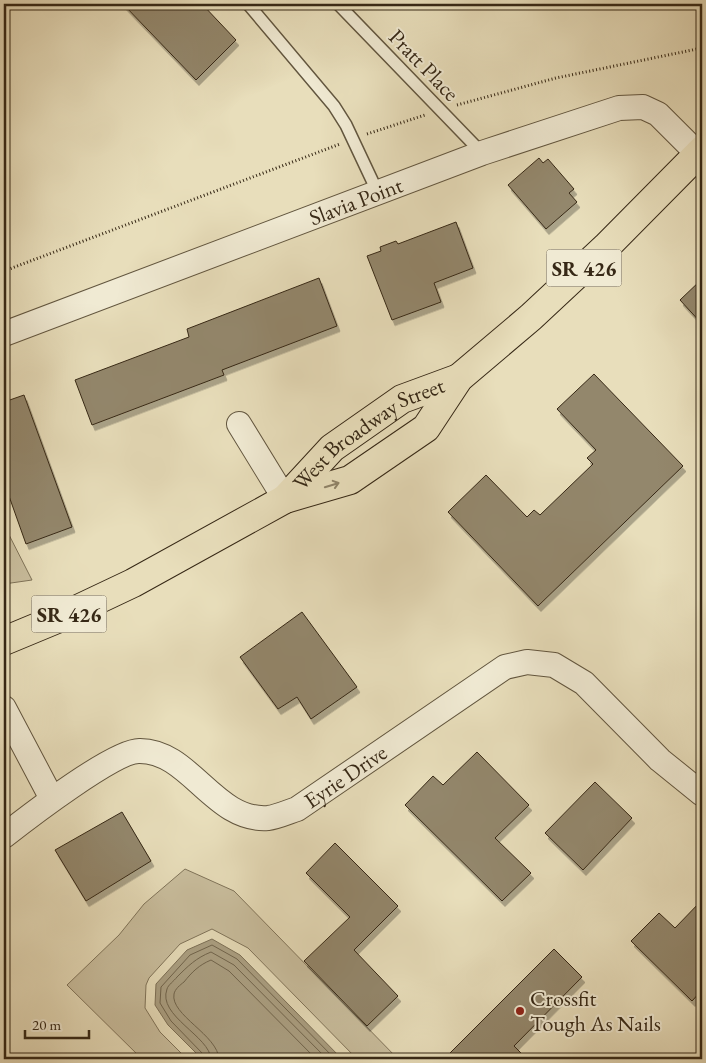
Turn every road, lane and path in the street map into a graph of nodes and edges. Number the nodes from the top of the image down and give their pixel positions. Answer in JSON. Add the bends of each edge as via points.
{"nodes":[{"id":1,"x":248,"y":4,"type":"edge"},
{"id":2,"x":338,"y":4,"type":"edge"},
{"id":3,"x":700,"y":152,"type":"edge"},
{"id":4,"x":482,"y":153,"type":"junction"},
{"id":5,"x":378,"y":193,"type":"junction"},
{"id":6,"x":4,"y":334,"type":"edge"},
{"id":7,"x":459,"y":378,"type":"junction"},
{"id":8,"x":239,"y":424,"type":"dead end"},
{"id":9,"x":285,"y":499,"type":"junction"},
{"id":10,"x":4,"y":641,"type":"edge"},
{"id":11,"x":4,"y":708,"type":"edge"},
{"id":12,"x":702,"y":794,"type":"edge"},
{"id":13,"x":52,"y":799,"type":"junction"},
{"id":14,"x":4,"y":836,"type":"edge"}],
"edges":[{"from":1,"to":5,"type":"lane","via":[[334,106]]},
{"from":2,"to":4,"type":"lane","name":"Pratt Place"},
{"from":3,"to":4,"type":"street","name":"Slavia Point","via":[[658,114],[643,107],[619,108]]},
{"from":3,"to":7,"type":"main road","name":"West Broadway Street","number":"SR 426","via":[[532,317]]},
{"from":4,"to":5,"type":"street","name":"Slavia Point"},
{"from":5,"to":6,"type":"street","name":"Slavia Point"},
{"from":7,"to":9,"type":"main road","name":"West Broadway Street","number":"SR 426","via":[[402,399],[332,448]]},
{"from":9,"to":7,"type":"main road","name":"West Broadway Street","number":"SR 426","one_way":true,"via":[[350,480],[426,428]]},
{"from":8,"to":9,"type":"street"},
{"from":9,"to":10,"type":"main road","name":"West Broadway Street","number":"SR 426","via":[[133,583]]},
{"from":11,"to":13,"type":"street"},
{"from":12,"to":13,"type":"street","name":"Eyrie Drive","via":[[660,760],[584,683],[554,665],[527,662],[505,667],[297,810],[269,818],[250,817],[226,807],[184,769],[158,755],[138,751],[113,761]]},
{"from":13,"to":14,"type":"street"}]}
